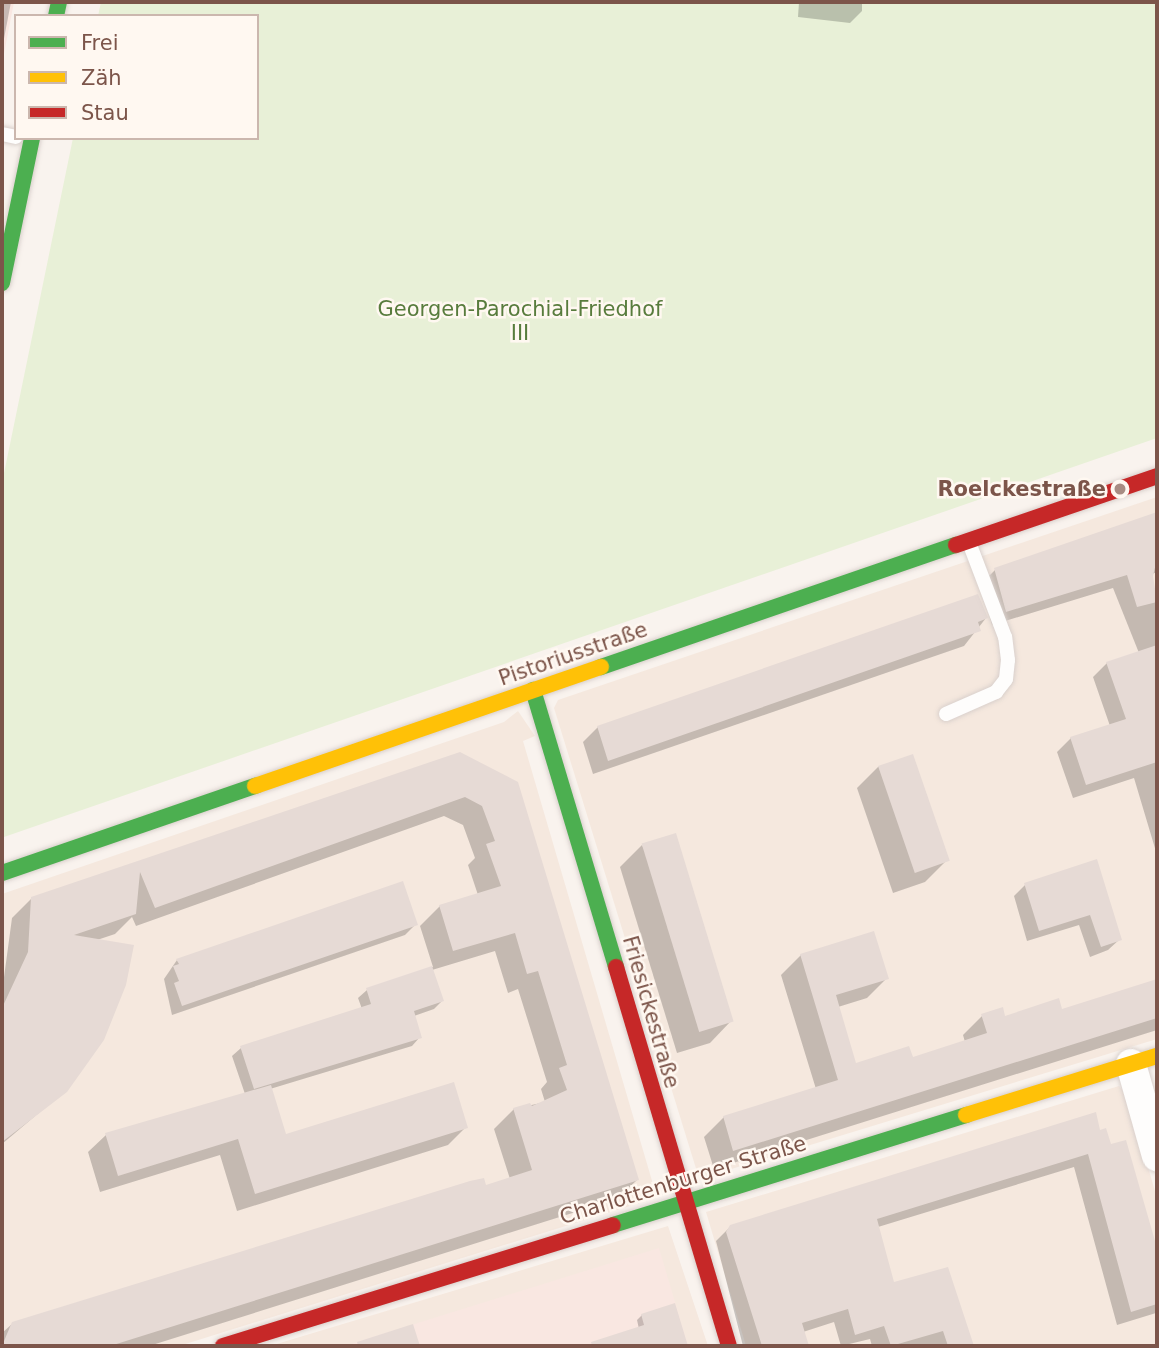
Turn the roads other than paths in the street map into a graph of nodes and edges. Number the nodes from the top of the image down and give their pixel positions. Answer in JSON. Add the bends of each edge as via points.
{"nodes":[{"id":1,"x":25,"y":140,"type":"edge"},
{"id":2,"x":2,"y":283,"type":"edge"},
{"id":3,"x":1157,"y":476,"type":"edge"},
{"id":4,"x":968,"y":541,"type":"junction"},
{"id":5,"x":533,"y":690,"type":"junction"},
{"id":6,"x":946,"y":714,"type":"dead end"},
{"id":7,"x":2,"y":873,"type":"edge"},
{"id":8,"x":1144,"y":1060,"type":"edge"},
{"id":9,"x":1157,"y":1156,"type":"edge"},
{"id":10,"x":684,"y":1201,"type":"junction"},
{"id":11,"x":223,"y":1346,"type":"edge"},
{"id":12,"x":729,"y":1346,"type":"edge"}],
"edges":[{"from":1,"to":2,"type":"street"},
{"from":3,"to":4,"type":"street","name":"Pistoriusstraße"},
{"from":4,"to":5,"type":"street","name":"Pistoriusstraße"},
{"from":4,"to":6,"type":"lane","via":[[1006,638],[1006,679],[996,692]]},
{"from":5,"to":7,"type":"street","name":"Pistoriusstraße"},
{"from":5,"to":10,"type":"street","name":"Friesickestraße"},
{"from":8,"to":9,"type":"street"},
{"from":8,"to":10,"type":"street","name":"Charlottenburger Straße"},
{"from":10,"to":11,"type":"street","name":"Charlottenburger Straße"},
{"from":10,"to":12,"type":"street","name":"Friesickestraße"}]}
